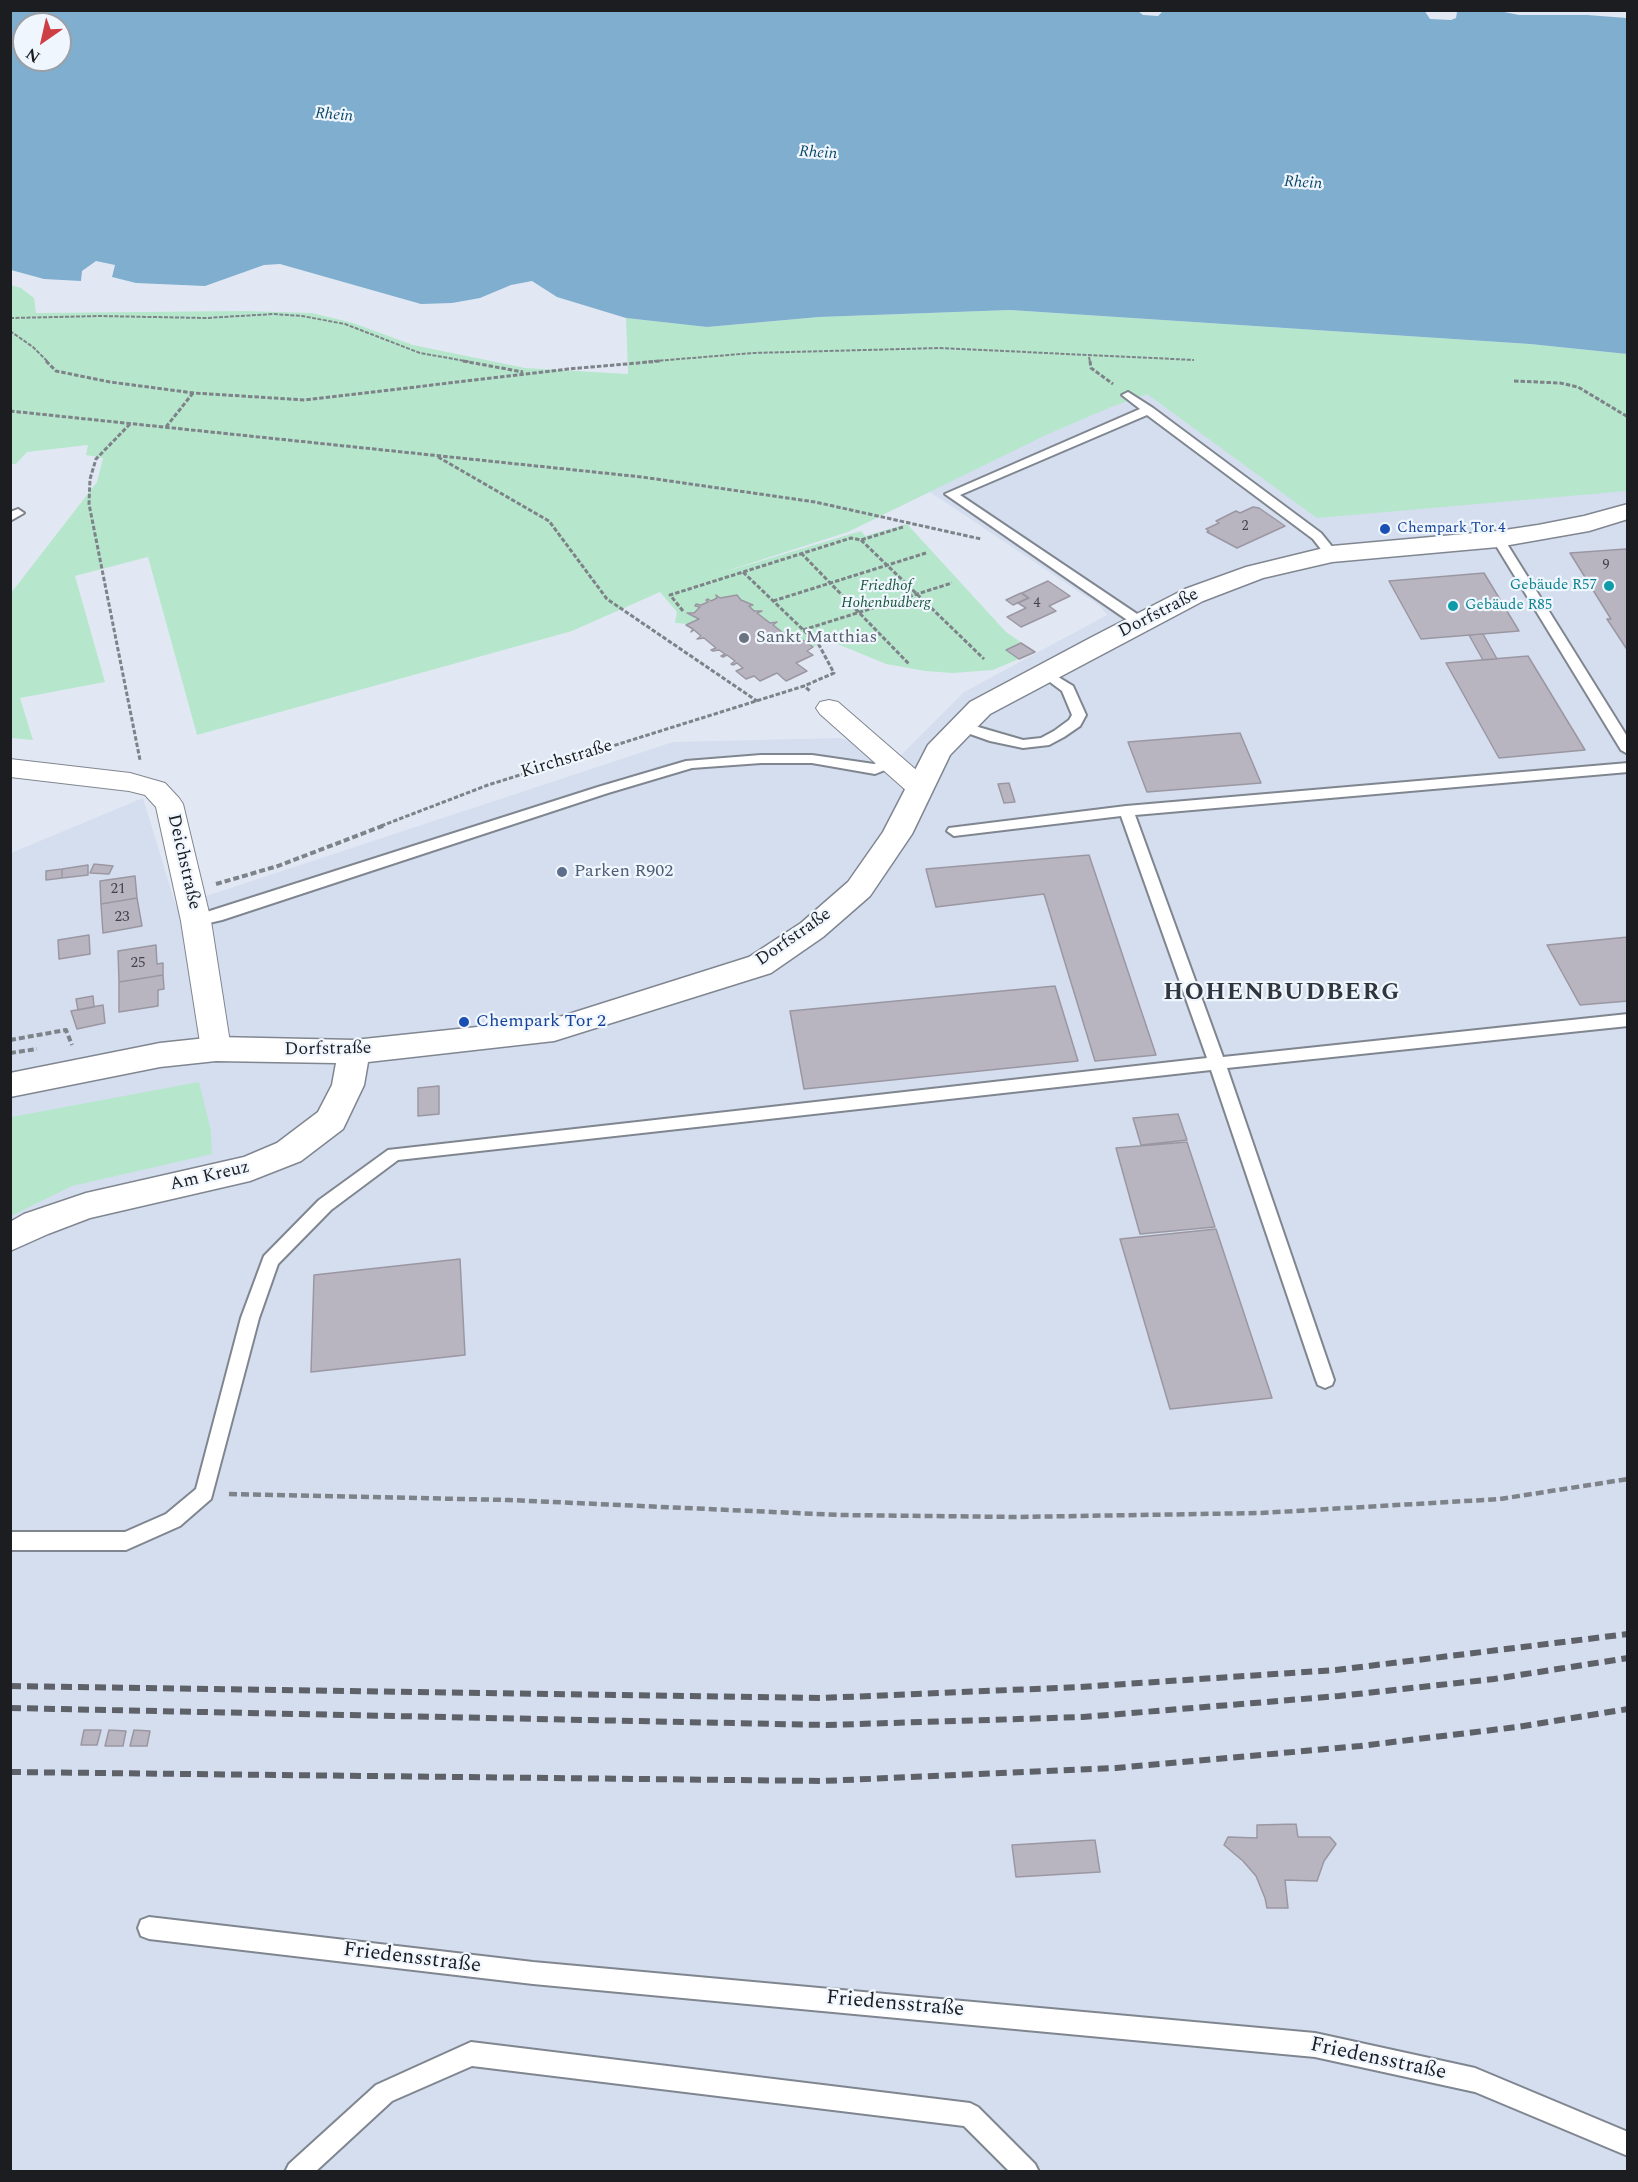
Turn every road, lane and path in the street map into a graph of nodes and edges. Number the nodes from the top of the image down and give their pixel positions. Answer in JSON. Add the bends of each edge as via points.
{"nodes":[{"id":1,"x":10,"y":318,"type":"edge"},
{"id":2,"x":10,"y":331,"type":"edge"},
{"id":3,"x":1089,"y":357,"type":"junction"},
{"id":4,"x":1194,"y":360,"type":"dead end"},
{"id":5,"x":530,"y":373,"type":"junction"},
{"id":6,"x":1514,"y":381,"type":"dead end"},
{"id":7,"x":194,"y":393,"type":"junction"},
{"id":8,"x":1128,"y":395,"type":"joint"},
{"id":9,"x":1149,"y":410,"type":"junction"},
{"id":10,"x":10,"y":411,"type":"edge"},
{"id":11,"x":1628,"y":417,"type":"edge"},
{"id":12,"x":130,"y":424,"type":"junction"},
{"id":13,"x":165,"y":428,"type":"junction"},
{"id":14,"x":435,"y":456,"type":"junction"},
{"id":15,"x":1628,"y":511,"type":"edge"},
{"id":16,"x":903,"y":527,"type":"dead end"},
{"id":17,"x":1006,"y":532,"type":"junction"},
{"id":18,"x":1498,"y":539,"type":"junction"},
{"id":19,"x":861,"y":540,"type":"junction"},
{"id":20,"x":801,"y":553,"type":"junction"},
{"id":21,"x":926,"y":553,"type":"dead end"},
{"id":22,"x":1332,"y":554,"type":"junction"},
{"id":23,"x":887,"y":566,"type":"junction"},
{"id":24,"x":743,"y":572,"type":"junction"},
{"id":25,"x":830,"y":583,"type":"junction"},
{"id":26,"x":952,"y":583,"type":"dead end"},
{"id":27,"x":917,"y":594,"type":"junction"},
{"id":28,"x":773,"y":601,"type":"junction"},
{"id":29,"x":683,"y":611,"type":"dead end"},
{"id":30,"x":859,"y":613,"type":"junction"},
{"id":31,"x":1141,"y":623,"type":"junction"},
{"id":32,"x":803,"y":630,"type":"junction"},
{"id":33,"x":984,"y":659,"type":"dead end"},
{"id":34,"x":909,"y":664,"type":"dead end"},
{"id":35,"x":1045,"y":673,"type":"junction"},
{"id":36,"x":804,"y":686,"type":"junction"},
{"id":37,"x":758,"y":702,"type":"junction"},
{"id":38,"x":829,"y":708,"type":"joint"},
{"id":39,"x":961,"y":726,"type":"junction"},
{"id":40,"x":137,"y":740,"type":"dead end"},
{"id":41,"x":1628,"y":750,"type":"edge"},
{"id":42,"x":890,"y":763,"type":"junction"},
{"id":43,"x":1628,"y":767,"type":"edge"},
{"id":44,"x":10,"y":768,"type":"edge"},
{"id":45,"x":919,"y":787,"type":"junction"},
{"id":46,"x":1126,"y":811,"type":"junction"},
{"id":47,"x":954,"y":831,"type":"dead end"},
{"id":48,"x":189,"y":890,"type":"junction"},
{"id":49,"x":196,"y":921,"type":"junction"},
{"id":50,"x":1628,"y":1020,"type":"edge"},
{"id":51,"x":10,"y":1040,"type":"edge"},
{"id":52,"x":216,"y":1049,"type":"junction"},
{"id":53,"x":354,"y":1052,"type":"junction"},
{"id":54,"x":1217,"y":1063,"type":"junction"},
{"id":55,"x":93,"y":1067,"type":"junction"},
{"id":56,"x":10,"y":1085,"type":"edge"},
{"id":57,"x":10,"y":1238,"type":"edge"},
{"id":58,"x":1325,"y":1380,"type":"dead end"},
{"id":59,"x":1628,"y":1479,"type":"edge"},
{"id":60,"x":204,"y":1493,"type":"junction"},
{"id":61,"x":10,"y":1541,"type":"edge"},
{"id":62,"x":149,"y":1928,"type":"dead end"},
{"id":63,"x":1628,"y":2144,"type":"edge"},
{"id":64,"x":297,"y":2172,"type":"edge"},
{"id":65,"x":1027,"y":2172,"type":"edge"}],
"edges":[{"from":1,"to":5,"type":"path","via":[[274,314],[345,324],[420,353]]},
{"from":2,"to":7,"type":"path","via":[[56,370]]},
{"from":3,"to":4,"type":"path"},
{"from":3,"to":5,"type":"path","via":[[940,348],[753,353]]},
{"from":3,"to":8,"type":"path","via":[[1091,368]]},
{"from":5,"to":7,"type":"path","via":[[305,399]]},
{"from":6,"to":11,"type":"path","via":[[1578,387]]},
{"from":7,"to":13,"type":"path"},
{"from":8,"to":9,"type":"lane"},
{"from":9,"to":17,"type":"lane","via":[[951,494]]},
{"from":9,"to":22,"type":"lane","via":[[1317,536]]},
{"from":10,"to":12,"type":"path"},
{"from":12,"to":13,"type":"path"},
{"from":12,"to":40,"type":"path","via":[[96,459],[89,504]]},
{"from":13,"to":14,"type":"path"},
{"from":14,"to":17,"type":"path","via":[[642,477],[815,502],[985,539]]},
{"from":14,"to":37,"type":"path","via":[[549,521],[607,599]]},
{"from":15,"to":18,"type":"street","name":"Dorfstraße","via":[[1589,523]]},
{"from":16,"to":19,"type":"path"},
{"from":17,"to":31,"type":"lane"},
{"from":18,"to":22,"type":"street","name":"Dorfstraße"},
{"from":18,"to":41,"type":"lane"},
{"from":19,"to":20,"type":"path","via":[[852,538]]},
{"from":19,"to":23,"type":"path"},
{"from":20,"to":24,"type":"path"},
{"from":20,"to":25,"type":"path"},
{"from":21,"to":23,"type":"path"},
{"from":22,"to":31,"type":"street","name":"Dorfstraße","via":[[1255,572],[1194,595]]},
{"from":23,"to":25,"type":"path"},
{"from":23,"to":27,"type":"path"},
{"from":24,"to":28,"type":"path"},
{"from":24,"to":29,"type":"path","via":[[670,595]]},
{"from":25,"to":28,"type":"path"},
{"from":25,"to":30,"type":"path"},
{"from":26,"to":27,"type":"path"},
{"from":27,"to":30,"type":"path"},
{"from":27,"to":33,"type":"path"},
{"from":28,"to":32,"type":"path"},
{"from":30,"to":32,"type":"path"},
{"from":30,"to":34,"type":"path"},
{"from":31,"to":35,"type":"street","name":"Dorfstraße"},
{"from":32,"to":36,"type":"path","name":"Kirchstraße","via":[[819,645],[834,673]]},
{"from":35,"to":39,"type":"street","name":"Dorfstraße","via":[[980,708]]},
{"from":35,"to":39,"type":"lane","via":[[1068,689],[1079,715],[1075,723],[1059,734],[1044,742],[1023,744]]},
{"from":36,"to":37,"type":"path","name":"Kirchstraße"},
{"from":36,"to":38,"type":"path"},
{"from":37,"to":48,"type":"path","name":"Kirchstraße","via":[[488,785],[278,866]]},
{"from":38,"to":42,"type":"street"},
{"from":39,"to":45,"type":"street","name":"Dorfstraße","via":[[938,751]]},
{"from":42,"to":45,"type":"street"},
{"from":42,"to":49,"type":"lane","via":[[875,769],[812,759],[691,764]]},
{"from":43,"to":46,"type":"lane"},
{"from":44,"to":48,"type":"street","name":"Deichstraße","via":[[130,782],[155,789],[169,804]]},
{"from":45,"to":53,"type":"street","name":"Dorfstraße","via":[[897,834],[859,889],[812,930],[760,965],[554,1030]]},
{"from":46,"to":47,"type":"lane"},
{"from":46,"to":54,"type":"lane"},
{"from":48,"to":49,"type":"street","name":"Deichstraße"},
{"from":49,"to":52,"type":"street","name":"Deichstraße"},
{"from":50,"to":54,"type":"lane"},
{"from":51,"to":55,"type":"path","via":[[66,1030],[74,1048],[83,1049]]},
{"from":52,"to":53,"type":"street","name":"Dorfstraße"},
{"from":52,"to":55,"type":"street","name":"Dorfstraße"},
{"from":53,"to":57,"type":"street","name":"Am Kreuz","via":[[348,1085],[331,1120],[289,1152],[250,1168],[86,1206]]},
{"from":54,"to":58,"type":"lane"},
{"from":54,"to":60,"type":"lane","via":[[394,1154],[325,1205],[270,1260],[250,1318]]},
{"from":55,"to":56,"type":"street","name":"Dorfstraße"},
{"from":59,"to":60,"type":"path","via":[[1488,1500],[1261,1513],[1016,1517],[840,1515],[509,1500]]},
{"from":60,"to":61,"type":"lane","via":[[173,1521],[126,1541]]},
{"from":62,"to":63,"type":"lane","name":"Friedensstraße","via":[[533,1973],[1315,2045],[1475,2080]]},
{"from":64,"to":65,"type":"lane","via":[[384,2093],[471,2054],[970,2115]]}]}
